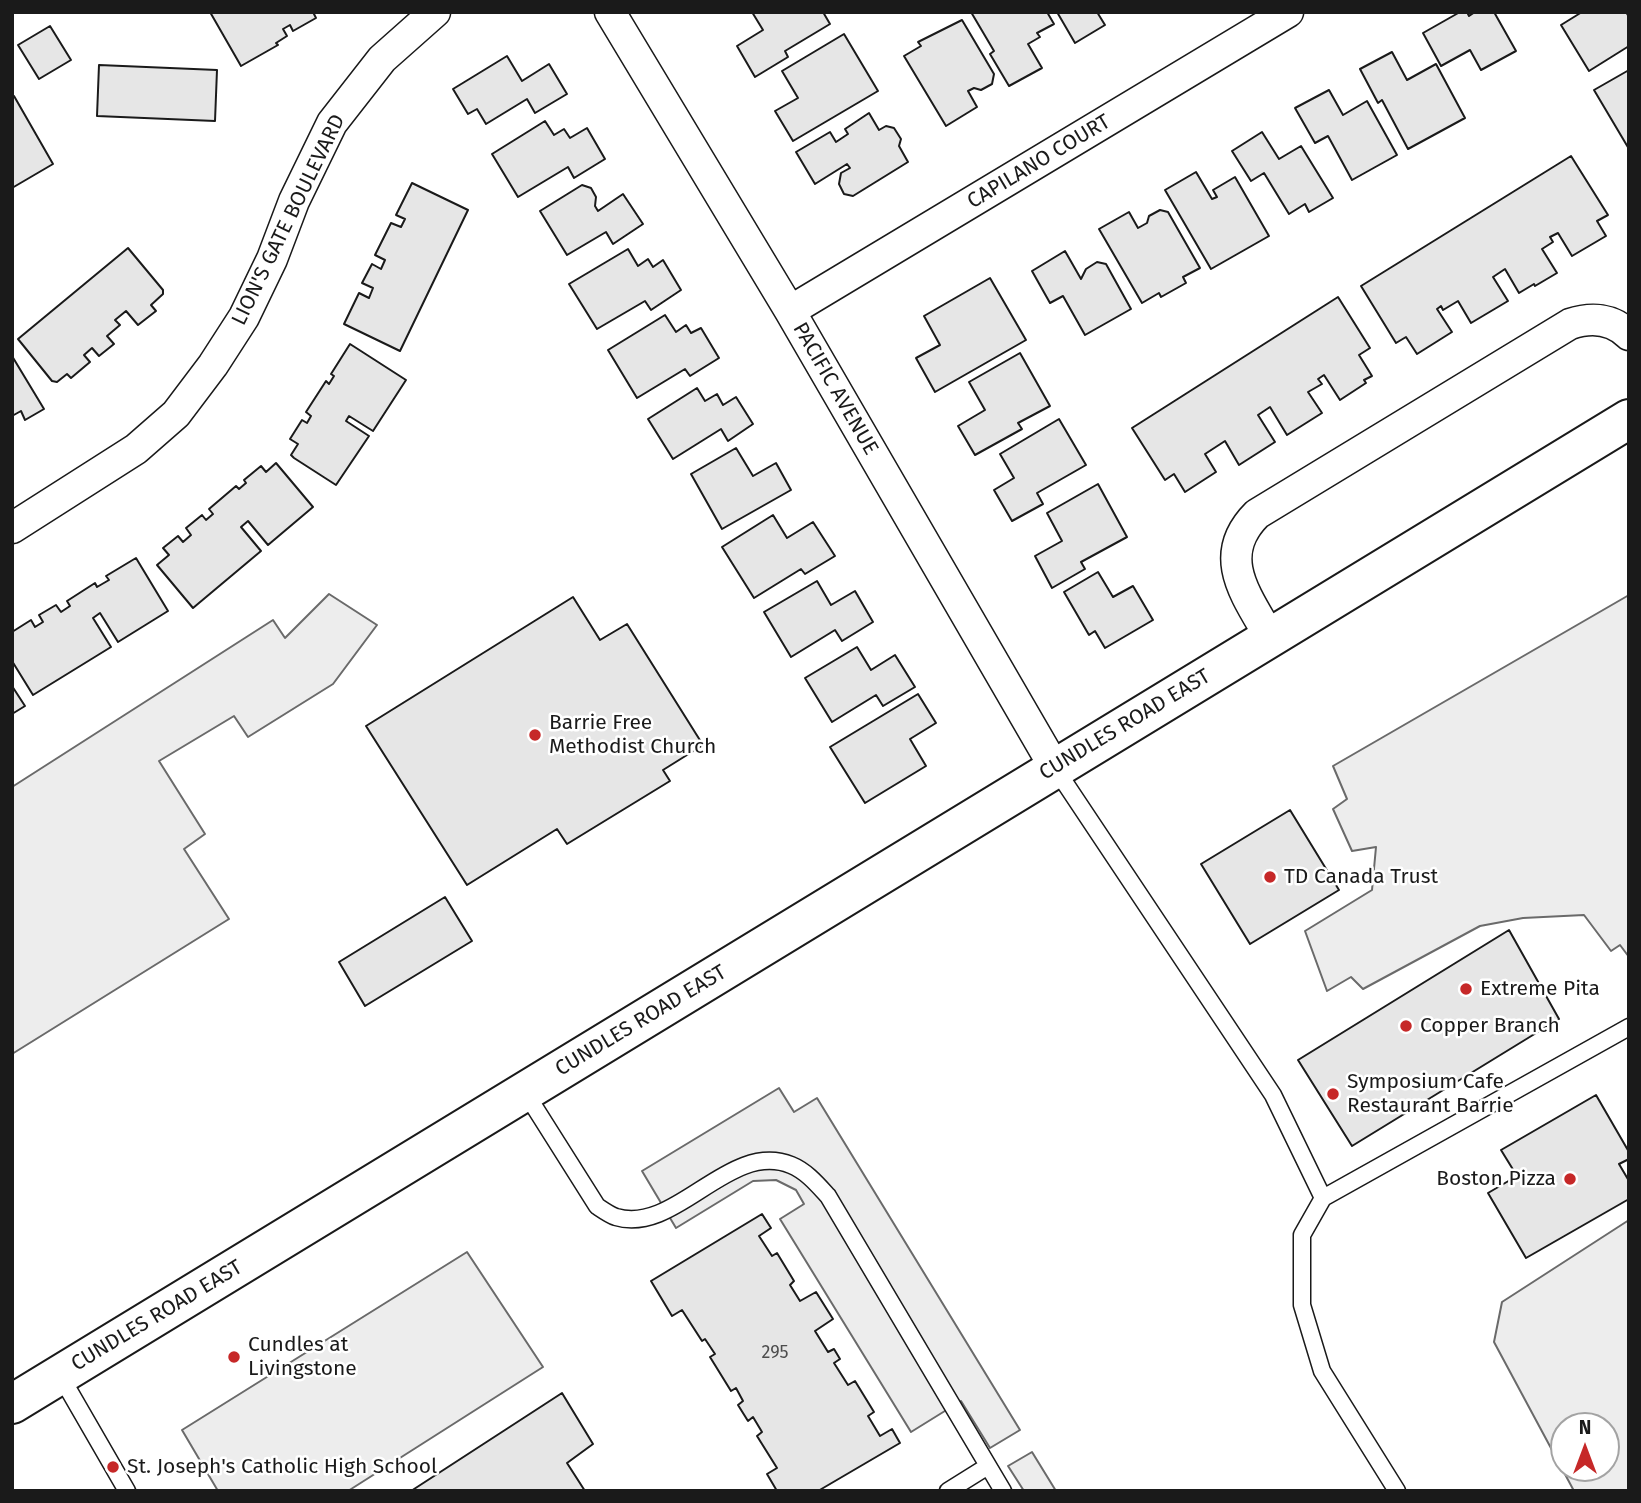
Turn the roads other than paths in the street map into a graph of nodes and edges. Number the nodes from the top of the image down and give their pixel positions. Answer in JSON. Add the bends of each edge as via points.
{"nodes":[{"id":1,"x":435,"y":12,"type":"edge"},
{"id":2,"x":610,"y":12,"type":"edge"},
{"id":3,"x":1288,"y":12,"type":"edge"},
{"id":4,"x":790,"y":311,"type":"junction"},
{"id":5,"x":1629,"y":335,"type":"edge"},
{"id":6,"x":1629,"y":419,"type":"edge"},
{"id":7,"x":12,"y":528,"type":"edge"},
{"id":8,"x":1270,"y":637,"type":"junction"},
{"id":9,"x":1055,"y":768,"type":"junction"},
{"id":10,"x":1629,"y":1027,"type":"edge"},
{"id":11,"x":525,"y":1092,"type":"junction"},
{"id":12,"x":1323,"y":1198,"type":"junction"},
{"id":13,"x":60,"y":1375,"type":"junction"},
{"id":14,"x":12,"y":1404,"type":"edge"},
{"id":15,"x":988,"y":1466,"type":"junction"},
{"id":16,"x":127,"y":1491,"type":"edge"},
{"id":17,"x":948,"y":1491,"type":"edge"},
{"id":18,"x":1003,"y":1491,"type":"edge"},
{"id":19,"x":1397,"y":1491,"type":"edge"}],
"edges":[{"from":1,"to":7,"type":"street","name":"LION'S GATE BOULEVARD","via":[[382,59],[332,122],[244,317],[176,414],[136,449]]},
{"from":2,"to":4,"type":"street","name":"PACIFIC AVENUE"},
{"from":3,"to":4,"type":"street","name":"CAPILANO COURT"},
{"from":4,"to":9,"type":"street","name":"PACIFIC AVENUE"},
{"from":5,"to":8,"type":"street","via":[[1595,319],[1570,324],[1257,514],[1240,535],[1236,566],[1245,593]]},
{"from":6,"to":8,"type":"main road","name":"CUNDLES ROAD EAST"},
{"from":8,"to":9,"type":"main road","name":"CUNDLES ROAD EAST"},
{"from":9,"to":11,"type":"main road","name":"CUNDLES ROAD EAST"},
{"from":9,"to":12,"type":"lane","via":[[1273,1096]]},
{"from":10,"to":12,"type":"lane"},
{"from":11,"to":13,"type":"main road","name":"CUNDLES ROAD EAST"},
{"from":11,"to":15,"type":"lane","via":[[597,1206],[615,1217],[657,1214],[749,1165],[772,1161],[792,1165],[812,1178],[828,1196]]},
{"from":12,"to":19,"type":"lane","via":[[1302,1235],[1302,1305],[1322,1371]]},
{"from":13,"to":14,"type":"main road","name":"CUNDLES ROAD EAST"},
{"from":13,"to":16,"type":"lane"},
{"from":15,"to":17,"type":"lane"},
{"from":15,"to":18,"type":"lane"}]}
